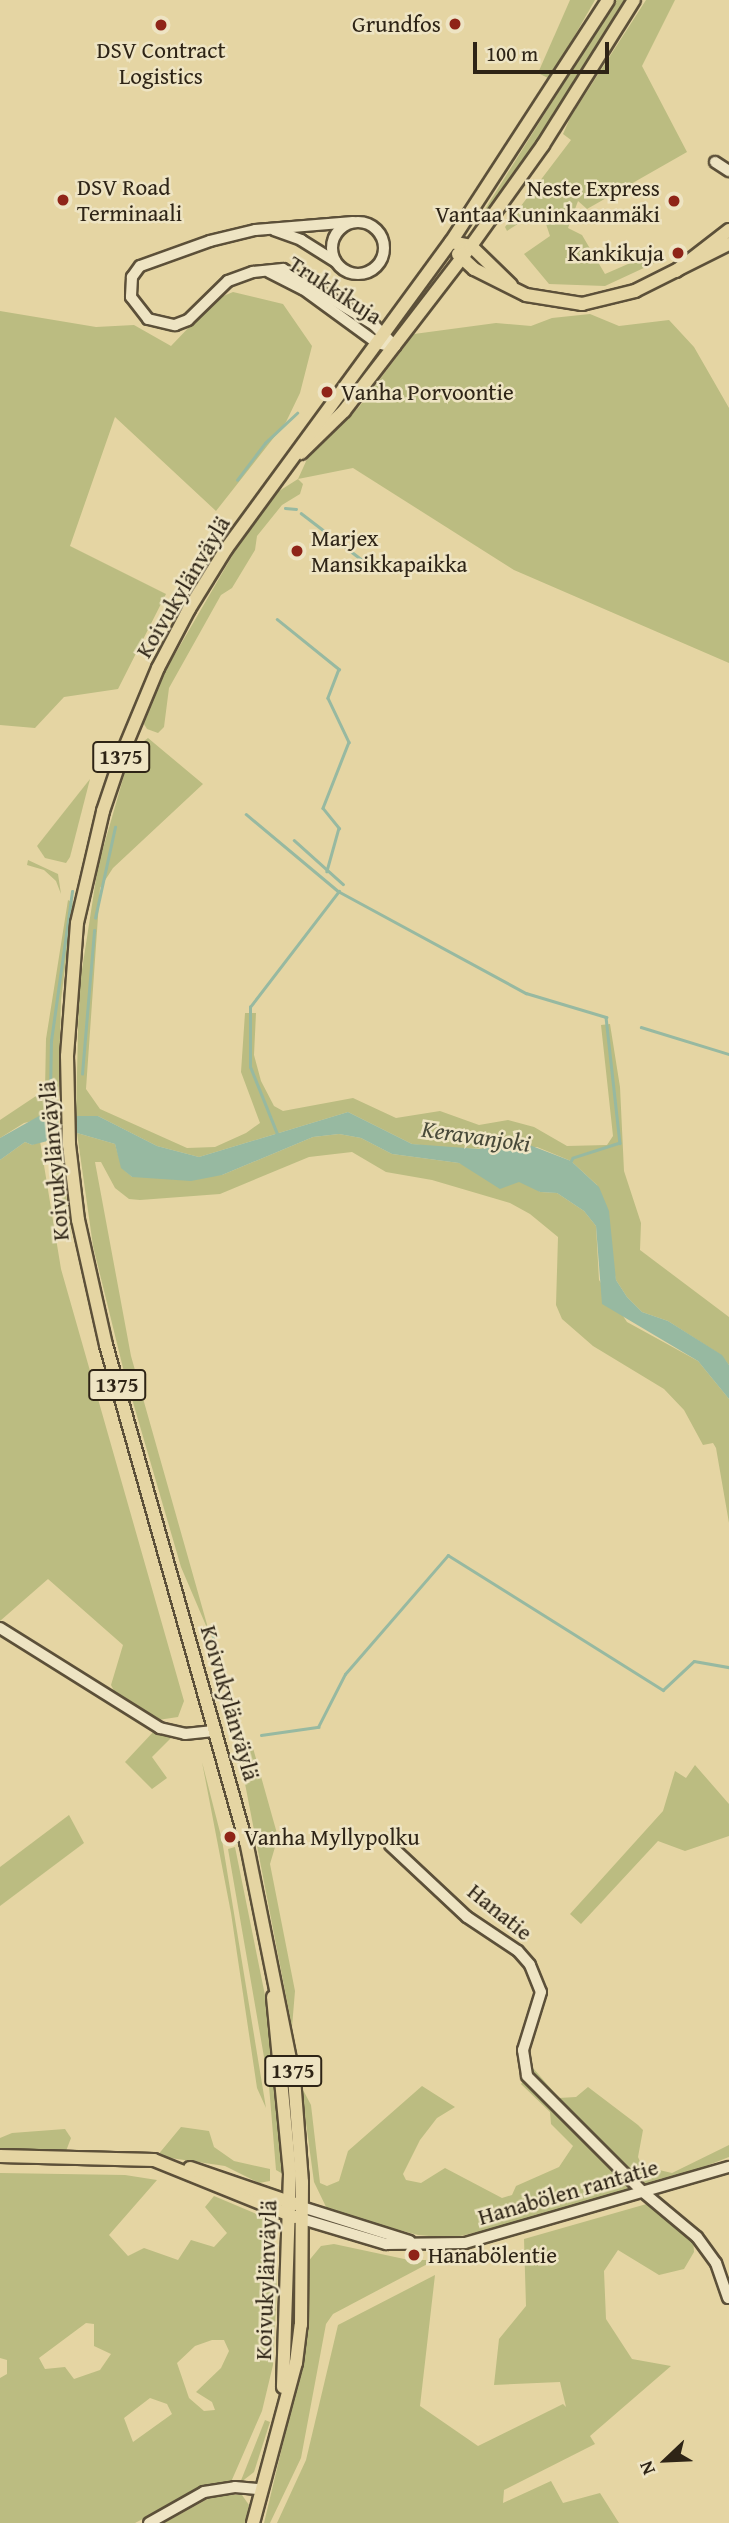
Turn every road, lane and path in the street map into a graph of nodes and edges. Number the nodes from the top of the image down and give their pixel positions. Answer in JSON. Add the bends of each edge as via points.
{"nodes":[{"id":1,"x":608,"y":0,"type":"edge"},
{"id":2,"x":634,"y":0,"type":"edge"},
{"id":3,"x":715,"y":162,"type":"dead end"},
{"id":4,"x":729,"y":171,"type":"edge"},
{"id":5,"x":353,"y":222,"type":"junction"},
{"id":6,"x":271,"y":230,"type":"junction"},
{"id":7,"x":729,"y":230,"type":"edge"},
{"id":8,"x":451,"y":242,"type":"junction"},
{"id":9,"x":729,"y":244,"type":"edge"},
{"id":10,"x":471,"y":246,"type":"junction"},
{"id":11,"x":461,"y":259,"type":"junction"},
{"id":12,"x":336,"y":262,"type":"junction"},
{"id":13,"x":676,"y":271,"type":"junction"},
{"id":14,"x":514,"y":289,"type":"junction"},
{"id":15,"x":188,"y":320,"type":"junction"},
{"id":16,"x":169,"y":335,"type":"dead end"},
{"id":17,"x":380,"y":338,"type":"junction"},
{"id":18,"x":395,"y":346,"type":"junction"},
{"id":19,"x":298,"y":455,"type":"junction"},
{"id":20,"x":0,"y":1628,"type":"edge"},
{"id":21,"x":216,"y":1731,"type":"junction"},
{"id":22,"x":390,"y":1845,"type":"dead end"},
{"id":23,"x":0,"y":2156,"type":"edge"},
{"id":24,"x":729,"y":2167,"type":"edge"},
{"id":25,"x":643,"y":2192,"type":"junction"},
{"id":26,"x":296,"y":2211,"type":"junction"},
{"id":27,"x":728,"y":2298,"type":"edge"},
{"id":28,"x":260,"y":2489,"type":"junction"},
{"id":29,"x":149,"y":2523,"type":"edge"},
{"id":30,"x":253,"y":2523,"type":"edge"}],
"edges":[{"from":1,"to":8,"type":"main road","name":"Koivukylänväylä","number":"1375"},
{"from":2,"to":10,"type":"main road","name":"Koivukylänväylä","number":"1375","via":[[543,145]]},
{"from":3,"to":4,"type":"street"},
{"from":5,"to":6,"type":"street","name":"Trukkikuja","via":[[335,220]]},
{"from":5,"to":12,"type":"street","name":"Trukkikuja","via":[[333,237]]},
{"from":5,"to":12,"type":"street","name":"Trukkikuja","via":[[376,228],[383,243],[382,258],[371,270],[356,274]]},
{"from":6,"to":12,"type":"street","name":"Trukkikuja","via":[[301,240]]},
{"from":6,"to":15,"type":"street","name":"Trukkikuja","via":[[229,236],[137,269],[131,297],[142,315],[161,324]]},
{"from":7,"to":13,"type":"main road"},
{"from":8,"to":10,"type":"main road"},
{"from":8,"to":11,"type":"main road"},
{"from":8,"to":17,"type":"main road","name":"Koivukylänväylä","number":"1375"},
{"from":9,"to":13,"type":"main road"},
{"from":10,"to":11,"type":"main road","name":"Koivukylänväylä","number":"1375"},
{"from":10,"to":14,"type":"main road"},
{"from":11,"to":14,"type":"main road"},
{"from":11,"to":18,"type":"main road","name":"Koivukylänväylä","number":"1375"},
{"from":13,"to":14,"type":"main road","via":[[635,291],[597,302],[555,302]]},
{"from":15,"to":16,"type":"street"},
{"from":15,"to":17,"type":"street","name":"Trukkikuja","via":[[228,281],[291,272]]},
{"from":17,"to":18,"type":"street","name":"Trukkikuja"},
{"from":17,"to":19,"type":"main road","name":"Koivukylänväylä","number":"1375"},
{"from":18,"to":19,"type":"main road","name":"Koivukylänväylä","number":"1375","via":[[344,411]]},
{"from":19,"to":21,"type":"main road","name":"Koivukylänväylä","number":"1375","via":[[226,549],[189,610],[122,751],[77,923],[68,1016],[67,1104],[78,1220],[106,1345]]},
{"from":20,"to":21,"type":"street","via":[[160,1727],[185,1734]]},
{"from":21,"to":26,"type":"main road","name":"Koivukylänväylä","number":"1375","via":[[246,1842],[294,2079]]},
{"from":22,"to":25,"type":"street","name":"Hanatie","via":[[467,1916],[518,1951],[530,1965],[541,1992],[523,2050],[525,2073]]},
{"from":23,"to":26,"type":"main road","via":[[125,2158],[197,2169]]},
{"from":24,"to":25,"type":"street","name":"Hanabölen rantatie"},
{"from":25,"to":26,"type":"street","name":"Hanabölen rantatie","via":[[500,2236],[451,2244],[416,2243]]},
{"from":25,"to":27,"type":"street","name":"Hanatie","via":[[707,2248]]},
{"from":26,"to":28,"type":"main road","name":"Koivukylänväylä","number":"1375","via":[[301,2325],[296,2363]]},
{"from":28,"to":29,"type":"street","via":[[204,2492]]},
{"from":28,"to":30,"type":"main road","name":"Koivukylänväylä","number":"1375"}]}
